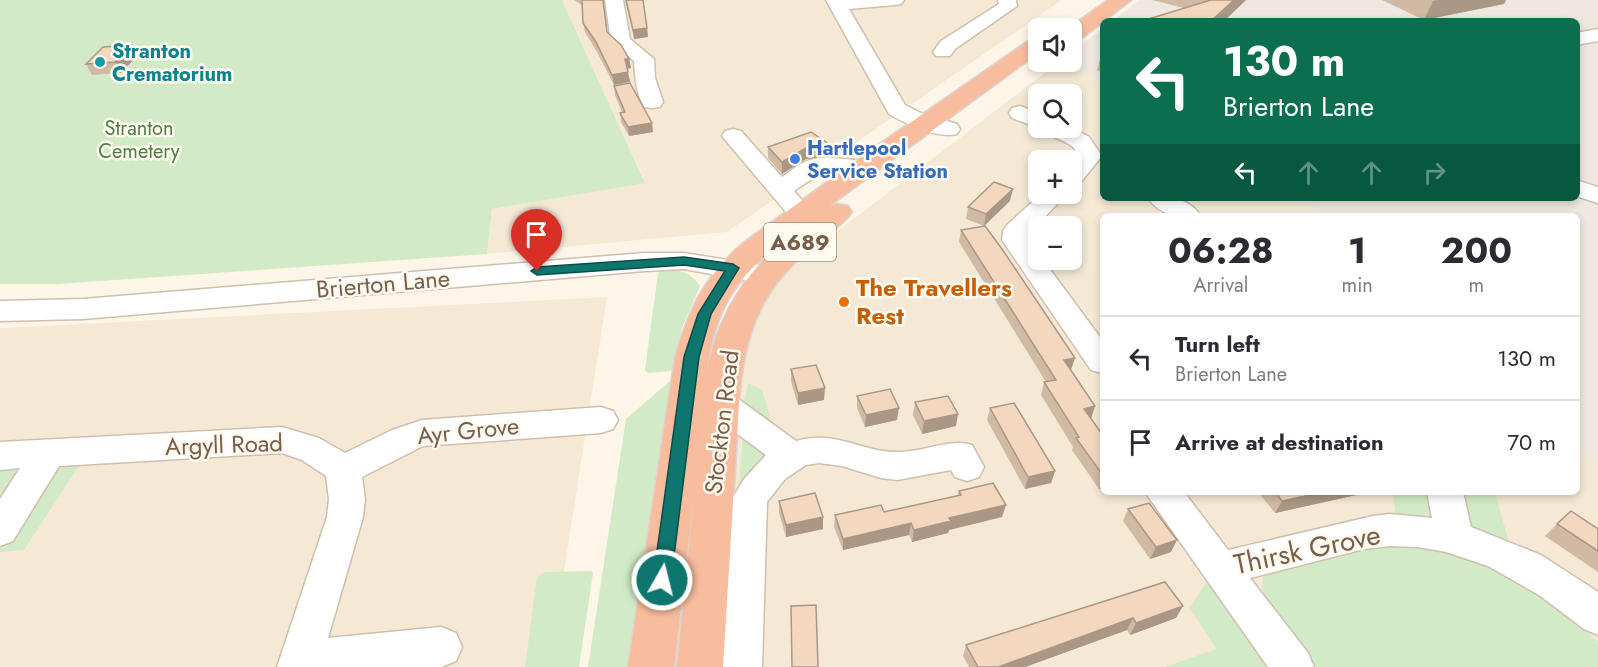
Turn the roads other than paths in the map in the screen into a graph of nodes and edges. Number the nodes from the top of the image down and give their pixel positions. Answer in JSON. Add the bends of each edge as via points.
{"nodes":[{"id":1,"x":614,"y":0,"type":"edge"},
{"id":2,"x":896,"y":0,"type":"edge"},
{"id":3,"x":1008,"y":0,"type":"edge"},
{"id":4,"x":1097,"y":0,"type":"edge"},
{"id":5,"x":1121,"y":0,"type":"edge"},
{"id":6,"x":837,"y":2,"type":"edge"},
{"id":7,"x":1072,"y":18,"type":"edge"},
{"id":8,"x":1082,"y":30,"type":"edge"},
{"id":9,"x":1598,"y":35,"type":"edge"},
{"id":10,"x":1580,"y":38,"type":"edge"},
{"id":11,"x":1028,"y":51,"type":"edge"},
{"id":12,"x":942,"y":54,"type":"dead end"},
{"id":13,"x":1028,"y":69,"type":"edge"},
{"id":14,"x":643,"y":91,"type":"dead end"},
{"id":15,"x":938,"y":126,"type":"junction"},
{"id":16,"x":732,"y":136,"type":"dead end"},
{"id":17,"x":1073,"y":138,"type":"edge"},
{"id":18,"x":1087,"y":168,"type":"edge"},
{"id":19,"x":1580,"y":189,"type":"edge"},
{"id":20,"x":1598,"y":196,"type":"edge"},
{"id":21,"x":1166,"y":201,"type":"edge"},
{"id":22,"x":1044,"y":204,"type":"edge"},
{"id":23,"x":789,"y":208,"type":"junction"},
{"id":24,"x":1184,"y":213,"type":"edge"},
{"id":25,"x":749,"y":271,"type":"junction"},
{"id":26,"x":0,"y":311,"type":"edge"},
{"id":27,"x":1100,"y":359,"type":"edge"},
{"id":28,"x":721,"y":404,"type":"junction"},
{"id":29,"x":601,"y":420,"type":"dead end"},
{"id":30,"x":49,"y":453,"type":"junction"},
{"id":31,"x":0,"y":456,"type":"edge"},
{"id":32,"x":791,"y":456,"type":"junction"},
{"id":33,"x":967,"y":467,"type":"dead end"},
{"id":34,"x":343,"y":470,"type":"junction"},
{"id":35,"x":1165,"y":495,"type":"edge"},
{"id":36,"x":1446,"y":495,"type":"edge"},
{"id":37,"x":0,"y":530,"type":"edge"},
{"id":38,"x":1455,"y":537,"type":"junction"},
{"id":39,"x":1220,"y":569,"type":"junction"},
{"id":40,"x":724,"y":595,"type":"junction"},
{"id":41,"x":659,"y":603,"type":"junction"},
{"id":42,"x":1598,"y":616,"type":"edge"},
{"id":43,"x":441,"y":646,"type":"dead end"},
{"id":44,"x":299,"y":664,"type":"edge"},
{"id":45,"x":651,"y":667,"type":"edge"},
{"id":46,"x":700,"y":667,"type":"edge"},
{"id":47,"x":741,"y":667,"type":"edge"},
{"id":48,"x":1293,"y":667,"type":"edge"}],
"edges":[{"from":1,"to":14,"type":"street","via":[[621,41],[644,59]]},
{"from":2,"to":6,"type":"street"},
{"from":3,"to":12,"type":"street","via":[[1008,6],[948,45]]},
{"from":4,"to":7,"type":"highway"},
{"from":5,"to":8,"type":"highway"},
{"from":6,"to":15,"type":"street","via":[[897,109]]},
{"from":9,"to":10,"type":"street"},
{"from":11,"to":15,"type":"highway","number":"A689"},
{"from":13,"to":15,"type":"highway","name":"Stockton Road","number":"A689"},
{"from":15,"to":23,"type":"highway","number":"A689"},
{"from":15,"to":25,"type":"highway","name":"Stockton Road","number":"A689","via":[[807,236]]},
{"from":16,"to":23,"type":"street"},
{"from":17,"to":18,"type":"street","via":[[1083,142],[1091,157]]},
{"from":19,"to":20,"type":"street"},
{"from":21,"to":24,"type":"street"},
{"from":22,"to":27,"type":"street","via":[[1016,231],[1015,240]]},
{"from":23,"to":25,"type":"highway","name":"Stockton Road","number":"A689"},
{"from":25,"to":26,"type":"street","name":"Brierton Lane","via":[[684,261],[644,262],[95,308]]},
{"from":25,"to":28,"type":"highway","name":"Stockton Road","number":"A689","via":[[746,304],[733,333]]},
{"from":25,"to":41,"type":"highway","name":"Stockton Road","number":"A689","via":[[717,291],[704,314],[692,357]]},
{"from":28,"to":32,"type":"street"},
{"from":28,"to":40,"type":"highway","name":"Stockton Road","number":"A689"},
{"from":29,"to":34,"type":"street","name":"Ayr Grove","via":[[422,433]]},
{"from":30,"to":31,"type":"street","name":"Argyll Road"},
{"from":30,"to":34,"type":"street","name":"Argyll Road","via":[[282,440],[317,450]]},
{"from":30,"to":37,"type":"street"},
{"from":32,"to":33,"type":"street","via":[[834,451],[897,466],[960,455]]},
{"from":32,"to":40,"type":"street","via":[[760,480],[749,501]]},
{"from":34,"to":44,"type":"street","via":[[345,517]]},
{"from":35,"to":39,"type":"street"},
{"from":36,"to":38,"type":"street"},
{"from":38,"to":39,"type":"street","name":"Thirsk Grove","via":[[1389,530]]},
{"from":38,"to":42,"type":"street","name":"Thirsk Grove","via":[[1549,581]]},
{"from":39,"to":48,"type":"street"},
{"from":40,"to":41,"type":"street"},
{"from":40,"to":46,"type":"highway","name":"Stockton Road","number":"A689"},
{"from":40,"to":47,"type":"street","name":"Stockton Road"},
{"from":41,"to":45,"type":"highway","name":"Stockton Road","number":"A689"},
{"from":43,"to":44,"type":"street"}]}
